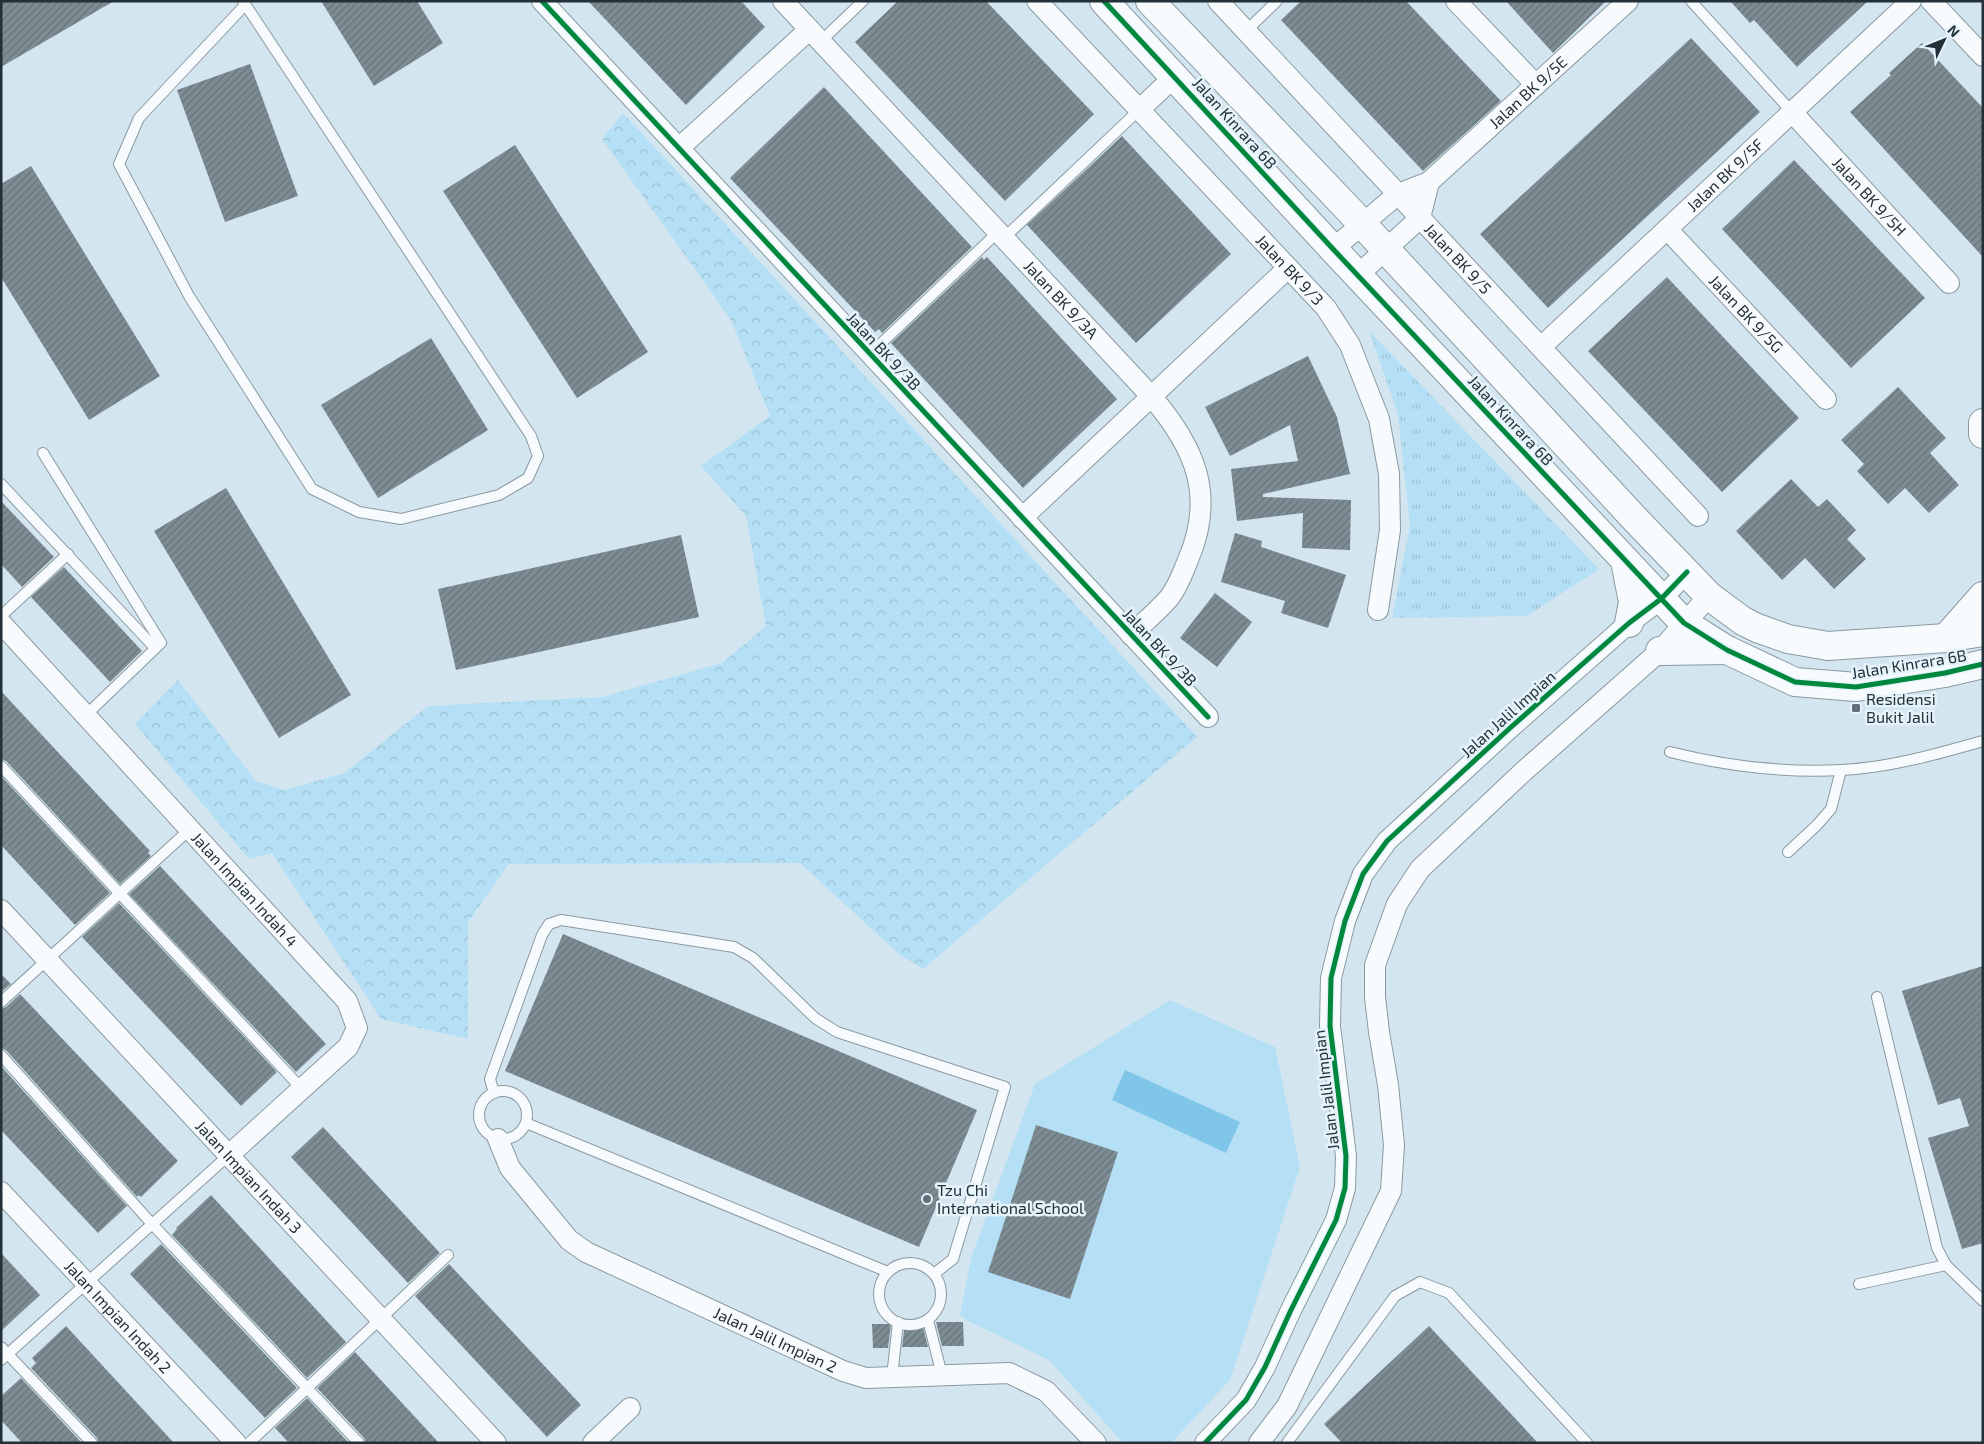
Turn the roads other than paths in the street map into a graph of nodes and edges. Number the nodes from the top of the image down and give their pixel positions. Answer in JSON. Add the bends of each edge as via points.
{"nodes":[{"id":1,"x":542,"y":1,"type":"edge"},
{"id":2,"x":783,"y":1,"type":"edge"},
{"id":3,"x":863,"y":1,"type":"edge"},
{"id":4,"x":1037,"y":1,"type":"edge"},
{"id":5,"x":1104,"y":1,"type":"edge"},
{"id":6,"x":1150,"y":1,"type":"edge"},
{"id":7,"x":1218,"y":1,"type":"edge"},
{"id":8,"x":1278,"y":1,"type":"edge"},
{"id":9,"x":1456,"y":1,"type":"edge"},
{"id":10,"x":1628,"y":1,"type":"edge"},
{"id":11,"x":1690,"y":1,"type":"edge"},
{"id":12,"x":1911,"y":1,"type":"edge"},
{"id":13,"x":1931,"y":1,"type":"edge"},
{"id":14,"x":244,"y":3,"type":"edge"},
{"id":15,"x":1246,"y":31,"type":"junction"},
{"id":16,"x":815,"y":36,"type":"junction"},
{"id":17,"x":1983,"y":56,"type":"edge"},
{"id":18,"x":1175,"y":76,"type":"junction"},
{"id":19,"x":1536,"y":85,"type":"junction"},
{"id":20,"x":1139,"y":110,"type":"junction"},
{"id":21,"x":1791,"y":111,"type":"junction"},
{"id":22,"x":679,"y":148,"type":"junction"},
{"id":23,"x":1429,"y":182,"type":"junction"},
{"id":24,"x":1398,"y":194,"type":"junction"},
{"id":25,"x":1420,"y":218,"type":"junction"},
{"id":26,"x":1362,"y":224,"type":"junction"},
{"id":27,"x":1667,"y":229,"type":"junction"},
{"id":28,"x":1001,"y":235,"type":"junction"},
{"id":29,"x":1333,"y":249,"type":"junction"},
{"id":30,"x":1386,"y":250,"type":"junction"},
{"id":31,"x":1288,"y":268,"type":"junction"},
{"id":32,"x":1358,"y":276,"type":"junction"},
{"id":33,"x":1949,"y":282,"type":"dead end"},
{"id":34,"x":1541,"y":347,"type":"junction"},
{"id":35,"x":870,"y":354,"type":"junction"},
{"id":36,"x":1151,"y":396,"type":"junction"},
{"id":37,"x":1826,"y":400,"type":"dead end"},
{"id":38,"x":1983,"y":423,"type":"edge"},
{"id":39,"x":1983,"y":434,"type":"edge"},
{"id":40,"x":43,"y":453,"type":"dead end"},
{"id":41,"x":1,"y":484,"type":"edge"},
{"id":42,"x":1698,"y":516,"type":"dead end"},
{"id":43,"x":1022,"y":518,"type":"junction"},
{"id":44,"x":68,"y":554,"type":"junction"},
{"id":45,"x":1626,"y":561,"type":"junction"},
{"id":46,"x":1687,"y":572,"type":"junction"},
{"id":47,"x":1710,"y":596,"type":"junction"},
{"id":48,"x":1983,"y":596,"type":"edge"},
{"id":49,"x":1661,"y":599,"type":"junction"},
{"id":50,"x":1378,"y":610,"type":"dead end"},
{"id":51,"x":1,"y":616,"type":"edge"},
{"id":52,"x":1,"y":623,"type":"edge"},
{"id":53,"x":1629,"y":623,"type":"junction"},
{"id":54,"x":1684,"y":623,"type":"junction"},
{"id":55,"x":1983,"y":632,"type":"edge"},
{"id":56,"x":1131,"y":635,"type":"junction"},
{"id":57,"x":1946,"y":638,"type":"junction"},
{"id":58,"x":155,"y":648,"type":"junction"},
{"id":59,"x":1727,"y":650,"type":"junction"},
{"id":60,"x":1660,"y":651,"type":"junction"},
{"id":61,"x":1983,"y":664,"type":"edge"},
{"id":62,"x":1945,"y":673,"type":"junction"},
{"id":63,"x":1983,"y":676,"type":"edge"},
{"id":64,"x":85,"y":716,"type":"junction"},
{"id":65,"x":1208,"y":717,"type":"dead end"},
{"id":66,"x":1983,"y":741,"type":"edge"},
{"id":67,"x":1670,"y":752,"type":"dead end"},
{"id":68,"x":1,"y":766,"type":"edge"},
{"id":69,"x":1841,"y":770,"type":"junction"},
{"id":70,"x":189,"y":830,"type":"junction"},
{"id":71,"x":1788,"y":852,"type":"dead end"},
{"id":72,"x":120,"y":893,"type":"junction"},
{"id":73,"x":1,"y":910,"type":"edge"},
{"id":74,"x":48,"y":960,"type":"junction"},
{"id":75,"x":1877,"y":997,"type":"dead end"},
{"id":76,"x":1,"y":1002,"type":"edge"},
{"id":77,"x":1,"y":1055,"type":"edge"},
{"id":78,"x":302,"y":1089,"type":"junction"},
{"id":79,"x":494,"y":1093,"type":"junction"},
{"id":80,"x":526,"y":1123,"type":"junction"},
{"id":81,"x":498,"y":1139,"type":"junction"},
{"id":82,"x":229,"y":1155,"type":"junction"},
{"id":83,"x":1,"y":1192,"type":"edge"},
{"id":84,"x":152,"y":1224,"type":"junction"},
{"id":85,"x":448,"y":1255,"type":"dead end"},
{"id":86,"x":1946,"y":1265,"type":"junction"},
{"id":87,"x":888,"y":1272,"type":"junction"},
{"id":88,"x":934,"y":1274,"type":"junction"},
{"id":89,"x":86,"y":1283,"type":"junction"},
{"id":90,"x":1859,"y":1284,"type":"dead end"},
{"id":91,"x":1983,"y":1300,"type":"edge"},
{"id":92,"x":381,"y":1318,"type":"junction"},
{"id":93,"x":928,"y":1320,"type":"junction"},
{"id":94,"x":898,"y":1322,"type":"junction"},
{"id":95,"x":3,"y":1354,"type":"edge"},
{"id":96,"x":942,"y":1375,"type":"junction"},
{"id":97,"x":892,"y":1377,"type":"junction"},
{"id":98,"x":307,"y":1388,"type":"junction"},
{"id":99,"x":630,"y":1408,"type":"dead end"},
{"id":100,"x":92,"y":1443,"type":"edge"},
{"id":101,"x":236,"y":1443,"type":"edge"},
{"id":102,"x":249,"y":1443,"type":"edge"},
{"id":103,"x":359,"y":1443,"type":"edge"},
{"id":104,"x":496,"y":1443,"type":"edge"},
{"id":105,"x":593,"y":1443,"type":"edge"},
{"id":106,"x":1096,"y":1443,"type":"edge"},
{"id":107,"x":1206,"y":1443,"type":"edge"},
{"id":108,"x":1259,"y":1443,"type":"edge"},
{"id":109,"x":1287,"y":1443,"type":"edge"},
{"id":110,"x":1587,"y":1443,"type":"edge"}],
"edges":[{"from":1,"to":22,"type":"street","name":"Jalan BK 9/3B"},
{"from":2,"to":16,"type":"street","name":"Jalan BK 9/3A"},
{"from":3,"to":16,"type":"lane"},
{"from":4,"to":20,"type":"street","name":"Jalan BK 9/3"},
{"from":5,"to":18,"type":"street","name":"Jalan Kinrara 6B"},
{"from":6,"to":26,"type":"street","name":"Jalan Kinrara 6B"},
{"from":7,"to":15,"type":"street","name":"Jalan BK 9/5"},
{"from":8,"to":15,"type":"lane"},
{"from":9,"to":19,"type":"street"},
{"from":10,"to":19,"type":"street","name":"Jalan BK 9/5E"},
{"from":11,"to":21,"type":"lane"},
{"from":12,"to":21,"type":"street","name":"Jalan BK 9/5F"},
{"from":13,"to":17,"type":"street"},
{"from":14,"to":14,"type":"lane","via":[[531,436],[538,456],[528,478],[499,495],[401,519],[359,512],[312,489],[189,296],[119,164],[139,118]]},
{"from":15,"to":24,"type":"street","name":"Jalan BK 9/5"},
{"from":16,"to":22,"type":"street"},
{"from":16,"to":28,"type":"street","name":"Jalan BK 9/3A"},
{"from":18,"to":20,"type":"street"},
{"from":18,"to":29,"type":"street","name":"Jalan Kinrara 6B"},
{"from":19,"to":23,"type":"street","name":"Jalan BK 9/5E"},
{"from":20,"to":28,"type":"lane"},
{"from":20,"to":31,"type":"street","name":"Jalan BK 9/3"},
{"from":21,"to":27,"type":"street","name":"Jalan BK 9/5F"},
{"from":21,"to":33,"type":"street","name":"Jalan BK 9/5H"},
{"from":22,"to":35,"type":"street","name":"Jalan BK 9/3B"},
{"from":23,"to":24,"type":"street","name":"Jalan BK 9/5E"},
{"from":23,"to":25,"type":"street"},
{"from":24,"to":25,"type":"street","name":"Jalan BK 9/5"},
{"from":24,"to":26,"type":"street","name":"Jalan BK 9/5E"},
{"from":25,"to":30,"type":"street"},
{"from":25,"to":34,"type":"street","name":"Jalan BK 9/5"},
{"from":26,"to":29,"type":"street","name":"Jalan BK 9/5E"},
{"from":26,"to":30,"type":"street","name":"Jalan Kinrara 6B"},
{"from":27,"to":34,"type":"street","name":"Jalan BK 9/5F"},
{"from":27,"to":37,"type":"street","name":"Jalan BK 9/5G"},
{"from":28,"to":35,"type":"lane"},
{"from":28,"to":36,"type":"street","name":"Jalan BK 9/3A"},
{"from":29,"to":32,"type":"street","name":"Jalan Kinrara 6B"},
{"from":30,"to":32,"type":"street"},
{"from":30,"to":46,"type":"street","name":"Jalan Kinrara 6B"},
{"from":31,"to":36,"type":"street"},
{"from":31,"to":50,"type":"street","name":"Jalan BK 9/3","via":[[1326,308],[1350,345],[1380,419],[1389,474],[1390,530]]},
{"from":32,"to":45,"type":"street","name":"Jalan Kinrara 6B"},
{"from":34,"to":42,"type":"street","name":"Jalan BK 9/5"},
{"from":35,"to":43,"type":"street","name":"Jalan BK 9/3B"},
{"from":36,"to":43,"type":"street"},
{"from":36,"to":56,"type":"street","name":"Jalan BK 9/3A","via":[[1170,418],[1196,467],[1202,499],[1200,530],[1170,597]]},
{"from":38,"to":39,"type":"street"},
{"from":40,"to":58,"type":"lane","via":[[161,643]]},
{"from":41,"to":44,"type":"lane"},
{"from":43,"to":56,"type":"street","name":"Jalan BK 9/3B"},
{"from":44,"to":51,"type":"lane"},
{"from":44,"to":58,"type":"lane"},
{"from":45,"to":49,"type":"street","name":"Jalan Kinrara 6B"},
{"from":45,"to":53,"type":"street","via":[[1633,602]]},
{"from":46,"to":47,"type":"street","name":"Jalan Kinrara 6B"},
{"from":46,"to":49,"type":"street","name":"Jalan Jalil Impian"},
{"from":47,"to":54,"type":"street"},
{"from":47,"to":57,"type":"street","name":"Jalan Kinrara 6B","via":[[1756,628],[1806,643],[1828,646]]},
{"from":48,"to":57,"type":"street"},
{"from":49,"to":53,"type":"street","name":"Jalan Jalil Impian"},
{"from":49,"to":54,"type":"street","name":"Jalan Kinrara 6B"},
{"from":52,"to":64,"type":"street","name":"Jalan Impian Indah 4"},
{"from":53,"to":107,"type":"street","name":"Jalan Jalil Impian","via":[[1387,841],[1363,874],[1345,921],[1331,978],[1330,1026],[1346,1156],[1345,1188],[1336,1220],[1266,1367],[1246,1400]]},
{"from":54,"to":59,"type":"street","name":"Jalan Kinrara 6B"},
{"from":54,"to":60,"type":"street"},
{"from":55,"to":57,"type":"street","name":"Jalan Kinrara 6B"},
{"from":56,"to":65,"type":"street","name":"Jalan BK 9/3B"},
{"from":58,"to":64,"type":"lane"},
{"from":59,"to":60,"type":"street"},
{"from":59,"to":62,"type":"street","name":"Jalan Kinrara 6B","via":[[1794,682],[1856,687]]},
{"from":60,"to":108,"type":"street","via":[[1524,771],[1420,869],[1397,904],[1375,965],[1378,1032],[1394,1145],[1391,1191],[1287,1406]]},
{"from":61,"to":62,"type":"street","name":"Jalan Kinrara 6B"},
{"from":62,"to":63,"type":"street"},
{"from":64,"to":70,"type":"street","name":"Jalan Impian Indah 4"},
{"from":66,"to":69,"type":"lane","via":[[1934,755]]},
{"from":67,"to":69,"type":"lane","via":[[1711,762],[1758,768]]},
{"from":68,"to":72,"type":"lane"},
{"from":69,"to":71,"type":"lane","via":[[1832,809]]},
{"from":70,"to":72,"type":"lane"},
{"from":70,"to":78,"type":"street","name":"Jalan Impian Indah 4","via":[[347,1002],[357,1028],[348,1047]]},
{"from":72,"to":74,"type":"lane"},
{"from":72,"to":78,"type":"lane"},
{"from":73,"to":74,"type":"street","name":"Jalan Impian Indah 3"},
{"from":74,"to":76,"type":"lane"},
{"from":74,"to":82,"type":"street","name":"Jalan Impian Indah 3"},
{"from":75,"to":86,"type":"lane","via":[[1937,1248]]},
{"from":77,"to":84,"type":"lane"},
{"from":78,"to":82,"type":"street","name":"Jalan Impian Indah 4"},
{"from":79,"to":80,"type":"lane","via":[[509,1092],[522,1101]]},
{"from":79,"to":81,"type":"lane","via":[[482,1103],[479,1117],[485,1131]]},
{"from":79,"to":88,"type":"lane","via":[[490,1079],[542,935],[549,924],[561,920],[734,947],[753,958],[815,1018],[838,1032],[1005,1087],[953,1259]]},
{"from":80,"to":81,"type":"lane","via":[[512,1138]]},
{"from":80,"to":87,"type":"lane"},
{"from":81,"to":97,"type":"street","name":"Jalan Jalil Impian 2","via":[[510,1168],[569,1240],[586,1252],[843,1371],[866,1378]]},
{"from":82,"to":84,"type":"lane"},
{"from":82,"to":92,"type":"street","name":"Jalan Impian Indah 3"},
{"from":83,"to":89,"type":"street","name":"Jalan Impian Indah 2"},
{"from":84,"to":89,"type":"lane"},
{"from":84,"to":98,"type":"lane"},
{"from":85,"to":92,"type":"lane"},
{"from":86,"to":90,"type":"lane"},
{"from":86,"to":91,"type":"lane"},
{"from":87,"to":88,"type":"lane","via":[[907,1263],[922,1265]]},
{"from":87,"to":94,"type":"lane","via":[[880,1289],[880,1299],[889,1316]]},
{"from":88,"to":93,"type":"lane","via":[[942,1293],[940,1304]]},
{"from":89,"to":95,"type":"lane"},
{"from":89,"to":101,"type":"street","name":"Jalan Impian Indah 2"},
{"from":92,"to":98,"type":"lane"},
{"from":92,"to":104,"type":"street","name":"Jalan Impian Indah 3"},
{"from":93,"to":94,"type":"lane","via":[[908,1325]]},
{"from":93,"to":96,"type":"lane"},
{"from":94,"to":97,"type":"lane"},
{"from":95,"to":100,"type":"lane"},
{"from":96,"to":97,"type":"street","name":"Jalan Jalil Impian 2"},
{"from":96,"to":106,"type":"street","name":"Jalan Jalil Impian 2","via":[[1009,1373],[1046,1391]]},
{"from":98,"to":102,"type":"lane"},
{"from":98,"to":103,"type":"lane"},
{"from":99,"to":105,"type":"street"},
{"from":109,"to":110,"type":"lane","via":[[1395,1296],[1420,1282],[1450,1293]]}]}
